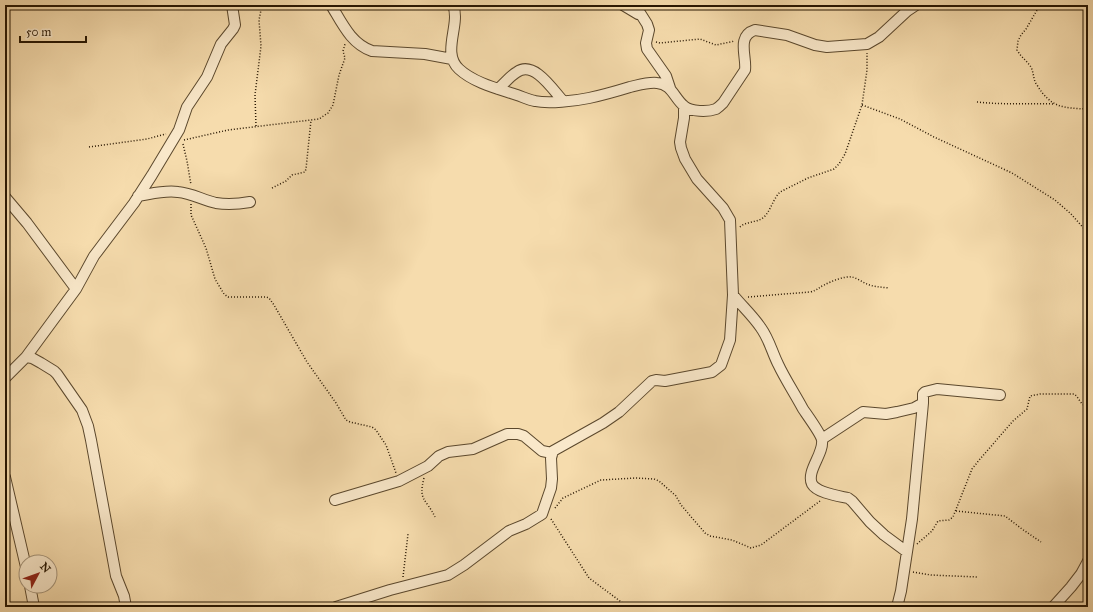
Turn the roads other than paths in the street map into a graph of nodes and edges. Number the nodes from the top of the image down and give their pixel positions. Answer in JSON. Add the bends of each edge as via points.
{"nodes":[{"id":1,"x":232,"y":5,"type":"edge"},
{"id":2,"x":331,"y":5,"type":"edge"},
{"id":3,"x":454,"y":5,"type":"edge"},
{"id":4,"x":623,"y":5,"type":"edge"},
{"id":5,"x":635,"y":5,"type":"edge"},
{"id":6,"x":916,"y":5,"type":"edge"},
{"id":7,"x":641,"y":16,"type":"junction"},
{"id":8,"x":452,"y":58,"type":"junction"},
{"id":9,"x":670,"y":88,"type":"junction"},
{"id":10,"x":498,"y":89,"type":"junction"},
{"id":11,"x":563,"y":102,"type":"junction"},
{"id":12,"x":684,"y":106,"type":"junction"},
{"id":13,"x":138,"y":196,"type":"junction"},
{"id":14,"x":5,"y":197,"type":"edge"},
{"id":15,"x":250,"y":202,"type":"dead end"},
{"id":16,"x":76,"y":289,"type":"junction"},
{"id":17,"x":735,"y":297,"type":"junction"},
{"id":18,"x":26,"y":357,"type":"junction"},
{"id":19,"x":5,"y":378,"type":"edge"},
{"id":20,"x":1000,"y":394,"type":"dead end"},
{"id":21,"x":924,"y":404,"type":"junction"},
{"id":22,"x":822,"y":438,"type":"junction"},
{"id":23,"x":552,"y":453,"type":"junction"},
{"id":24,"x":5,"y":477,"type":"edge"},
{"id":25,"x":335,"y":500,"type":"dead end"},
{"id":26,"x":907,"y":552,"type":"junction"},
{"id":27,"x":23,"y":554,"type":"edge"},
{"id":28,"x":1088,"y":561,"type":"edge"},
{"id":29,"x":32,"y":594,"type":"edge"},
{"id":30,"x":34,"y":607,"type":"edge"},
{"id":31,"x":126,"y":607,"type":"edge"},
{"id":32,"x":336,"y":607,"type":"edge"},
{"id":33,"x":897,"y":607,"type":"edge"},
{"id":34,"x":1053,"y":607,"type":"edge"}],
"edges":[{"from":1,"to":13,"type":"street","via":[[234,28],[221,44],[207,77],[187,107],[179,130]]},
{"from":2,"to":8,"type":"street","via":[[347,32],[364,49]]},
{"from":3,"to":8,"type":"street"},
{"from":4,"to":7,"type":"street"},
{"from":5,"to":7,"type":"street"},
{"from":6,"to":12,"type":"street","via":[[867,44],[827,47],[786,35],[755,30],[749,33],[745,40],[745,70],[723,103],[715,109],[703,111],[691,110]]},
{"from":7,"to":9,"type":"street","via":[[649,30],[647,48]]},
{"from":8,"to":10,"type":"street","via":[[458,68],[472,78]]},
{"from":9,"to":11,"type":"street","via":[[658,83],[646,84],[587,99]]},
{"from":9,"to":12,"type":"street"},
{"from":10,"to":11,"type":"street","via":[[535,101]]},
{"from":10,"to":11,"type":"street","via":[[517,71],[533,70],[540,74]]},
{"from":12,"to":17,"type":"street","via":[[680,142],[685,159],[697,179],[723,208],[730,220]]},
{"from":13,"to":15,"type":"street","via":[[166,191],[179,192],[215,203]]},
{"from":13,"to":16,"type":"street","via":[[94,256]]},
{"from":14,"to":16,"type":"street"},
{"from":16,"to":18,"type":"street"},
{"from":17,"to":22,"type":"street","via":[[760,326],[778,364]]},
{"from":17,"to":23,"type":"street","via":[[730,340],[716,370],[665,381],[652,381],[619,412]]},
{"from":18,"to":19,"type":"street"},
{"from":18,"to":31,"type":"street","via":[[54,371],[82,410],[88,426],[116,576]]},
{"from":20,"to":21,"type":"street","via":[[937,389],[923,394]]},
{"from":21,"to":22,"type":"street","via":[[886,414],[863,412]]},
{"from":21,"to":26,"type":"street"},
{"from":22,"to":26,"type":"street","via":[[822,449],[811,478],[814,487],[822,492],[848,498],[884,535]]},
{"from":23,"to":25,"type":"street","via":[[542,451],[524,436],[507,434],[473,449],[448,452],[399,481]]},
{"from":23,"to":32,"type":"street","via":[[549,509],[542,514],[509,531],[448,575]]},
{"from":24,"to":27,"type":"street"},
{"from":26,"to":33,"type":"street"},
{"from":28,"to":34,"type":"street","via":[[1081,574]]},
{"from":29,"to":30,"type":"street"}]}
